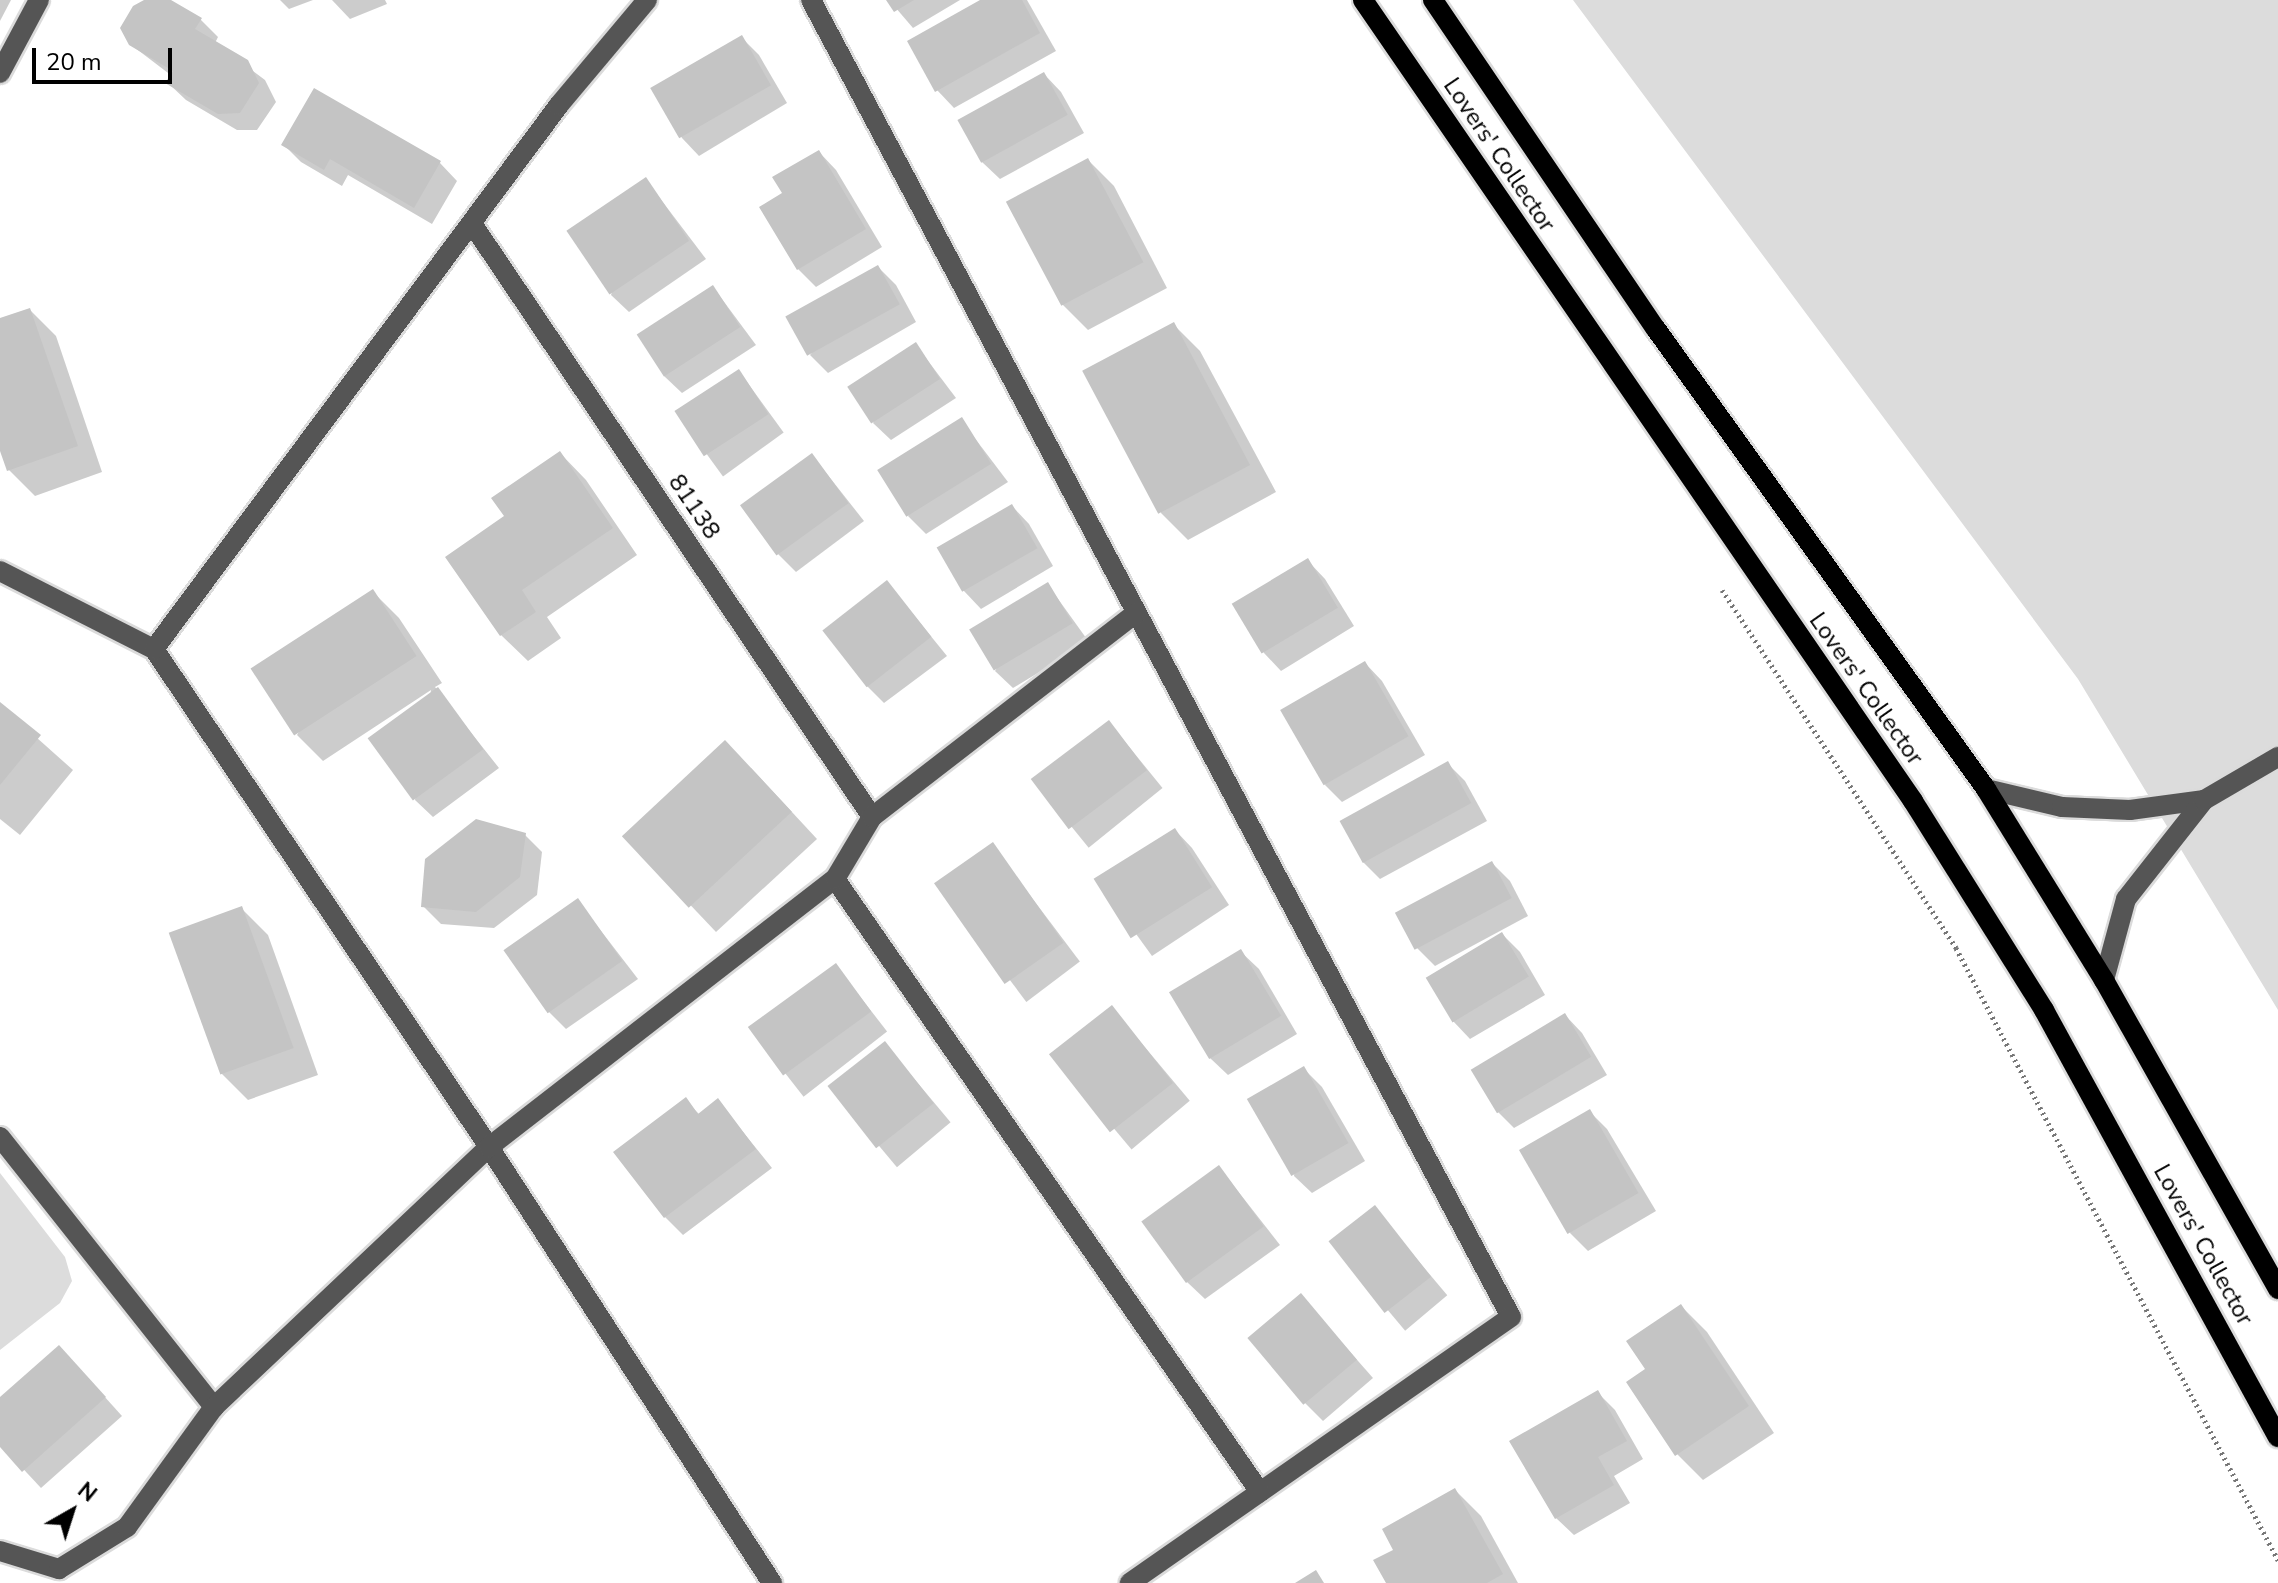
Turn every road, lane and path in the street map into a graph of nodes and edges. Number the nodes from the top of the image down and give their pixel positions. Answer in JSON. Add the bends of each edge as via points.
{"nodes":[{"id":1,"x":39,"y":0,"type":"edge"},
{"id":2,"x":647,"y":0,"type":"edge"},
{"id":3,"x":811,"y":0,"type":"edge"},
{"id":4,"x":1363,"y":0,"type":"edge"},
{"id":5,"x":1433,"y":0,"type":"edge"},
{"id":6,"x":0,"y":73,"type":"edge"},
{"id":7,"x":473,"y":225,"type":"junction"},
{"id":8,"x":0,"y":571,"type":"edge"},
{"id":9,"x":1717,"y":582,"type":"dead end"},
{"id":10,"x":1135,"y":614,"type":"junction"},
{"id":11,"x":154,"y":649,"type":"junction"},
{"id":12,"x":2278,"y":757,"type":"edge"},
{"id":13,"x":1986,"y":789,"type":"junction"},
{"id":14,"x":2204,"y":800,"type":"junction"},
{"id":15,"x":872,"y":817,"type":"junction"},
{"id":16,"x":835,"y":879,"type":"junction"},
{"id":17,"x":2104,"y":980,"type":"junction"},
{"id":18,"x":0,"y":1137,"type":"edge"},
{"id":19,"x":489,"y":1147,"type":"junction"},
{"id":20,"x":2278,"y":1289,"type":"edge"},
{"id":21,"x":214,"y":1407,"type":"junction"},
{"id":22,"x":2278,"y":1437,"type":"edge"},
{"id":23,"x":1260,"y":1492,"type":"junction"},
{"id":24,"x":0,"y":1551,"type":"edge"},
{"id":25,"x":2278,"y":1560,"type":"edge"},
{"id":26,"x":772,"y":1583,"type":"edge"},
{"id":27,"x":1130,"y":1583,"type":"edge"}],
"edges":[{"from":1,"to":6,"type":"street"},
{"from":2,"to":7,"type":"street","via":[[559,105]]},
{"from":3,"to":10,"type":"street"},
{"from":4,"to":22,"type":"main road","name":"Lovers' Collector","via":[[1913,801],[2044,1010]]},
{"from":5,"to":13,"type":"main road","name":"Lovers' Collector","via":[[1656,329]]},
{"from":7,"to":11,"type":"street"},
{"from":7,"to":15,"type":"street","name":"81138"},
{"from":8,"to":11,"type":"street"},
{"from":9,"to":25,"type":"path","via":[[1956,948]]},
{"from":10,"to":15,"type":"street"},
{"from":10,"to":23,"type":"street","via":[[1511,1317]]},
{"from":11,"to":19,"type":"street"},
{"from":12,"to":14,"type":"street"},
{"from":13,"to":14,"type":"street","via":[[2062,807],[2130,810]]},
{"from":13,"to":17,"type":"main road","name":"Lovers' Collector"},
{"from":14,"to":17,"type":"street","via":[[2126,899]]},
{"from":15,"to":16,"type":"street"},
{"from":16,"to":19,"type":"street"},
{"from":16,"to":23,"type":"street"},
{"from":17,"to":20,"type":"main road","name":"Lovers' Collector"},
{"from":18,"to":21,"type":"street"},
{"from":19,"to":21,"type":"street"},
{"from":19,"to":26,"type":"street"},
{"from":21,"to":24,"type":"street","via":[[127,1527],[59,1569]]},
{"from":23,"to":27,"type":"street"}]}
